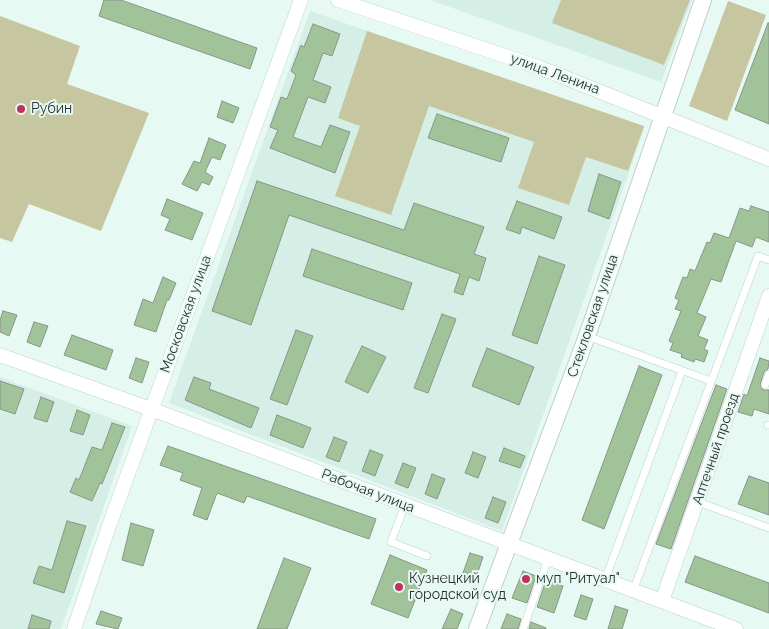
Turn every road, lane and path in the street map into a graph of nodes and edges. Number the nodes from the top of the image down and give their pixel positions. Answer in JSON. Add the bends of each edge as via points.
{"nodes":[{"id":1,"x":301,"y":0,"type":"edge"},
{"id":2,"x":338,"y":0,"type":"edge"},
{"id":3,"x":703,"y":0,"type":"edge"},
{"id":4,"x":662,"y":115,"type":"junction"},
{"id":5,"x":769,"y":159,"type":"edge"},
{"id":6,"x":769,"y":260,"type":"edge"},
{"id":7,"x":769,"y":296,"type":"edge"},
{"id":8,"x":586,"y":336,"type":"junction"},
{"id":9,"x":0,"y":355,"type":"edge"},
{"id":10,"x":682,"y":371,"type":"junction"},
{"id":11,"x":769,"y":374,"type":"edge"},
{"id":12,"x":711,"y":381,"type":"junction"},
{"id":13,"x":765,"y":385,"type":"dead end"},
{"id":14,"x":151,"y":409,"type":"junction"},
{"id":15,"x":698,"y":502,"type":"junction"},
{"id":16,"x":405,"y":505,"type":"junction"},
{"id":17,"x":769,"y":528,"type":"edge"},
{"id":18,"x":508,"y":544,"type":"junction"},
{"id":19,"x":427,"y":556,"type":"dead end"},
{"id":20,"x":548,"y":559,"type":"junction"},
{"id":21,"x":605,"y":580,"type":"junction"},
{"id":22,"x":633,"y":591,"type":"junction"},
{"id":23,"x":662,"y":602,"type":"junction"},
{"id":24,"x":74,"y":629,"type":"edge"},
{"id":25,"x":477,"y":629,"type":"edge"},
{"id":26,"x":523,"y":629,"type":"edge"},
{"id":27,"x":736,"y":629,"type":"edge"}],
"edges":[{"from":1,"to":14,"type":"street","name":"Московская улица"},
{"from":2,"to":4,"type":"street","name":"улица Ленина","via":[[538,67]]},
{"from":3,"to":4,"type":"street","name":"Стекловская улица"},
{"from":4,"to":5,"type":"street","name":"улица Ленина"},
{"from":4,"to":8,"type":"street","name":"Стекловская улица"},
{"from":6,"to":12,"type":"lane","via":[[758,256]]},
{"from":7,"to":15,"type":"street","name":"Аптечный проезд"},
{"from":8,"to":10,"type":"lane"},
{"from":8,"to":18,"type":"street","name":"Стекловская улица"},
{"from":9,"to":14,"type":"street","name":"Рабочая улица"},
{"from":10,"to":12,"type":"lane"},
{"from":10,"to":21,"type":"lane"},
{"from":11,"to":13,"type":"lane"},
{"from":12,"to":22,"type":"lane"},
{"from":14,"to":16,"type":"street","name":"Рабочая улица"},
{"from":14,"to":24,"type":"street","name":"Московская улица"},
{"from":15,"to":17,"type":"lane"},
{"from":15,"to":23,"type":"street","name":"Аптечный проезд"},
{"from":16,"to":18,"type":"street","name":"Рабочая улица"},
{"from":16,"to":19,"type":"lane","via":[[391,542]]},
{"from":18,"to":20,"type":"street","name":"Рабочая улица"},
{"from":18,"to":25,"type":"street","name":"Стекловская улица"},
{"from":20,"to":21,"type":"street","name":"Рабочая улица"},
{"from":20,"to":26,"type":"lane"},
{"from":21,"to":22,"type":"street","name":"Рабочая улица"},
{"from":22,"to":23,"type":"street","name":"Рабочая улица"},
{"from":23,"to":27,"type":"street","name":"Рабочая улица"}]}
